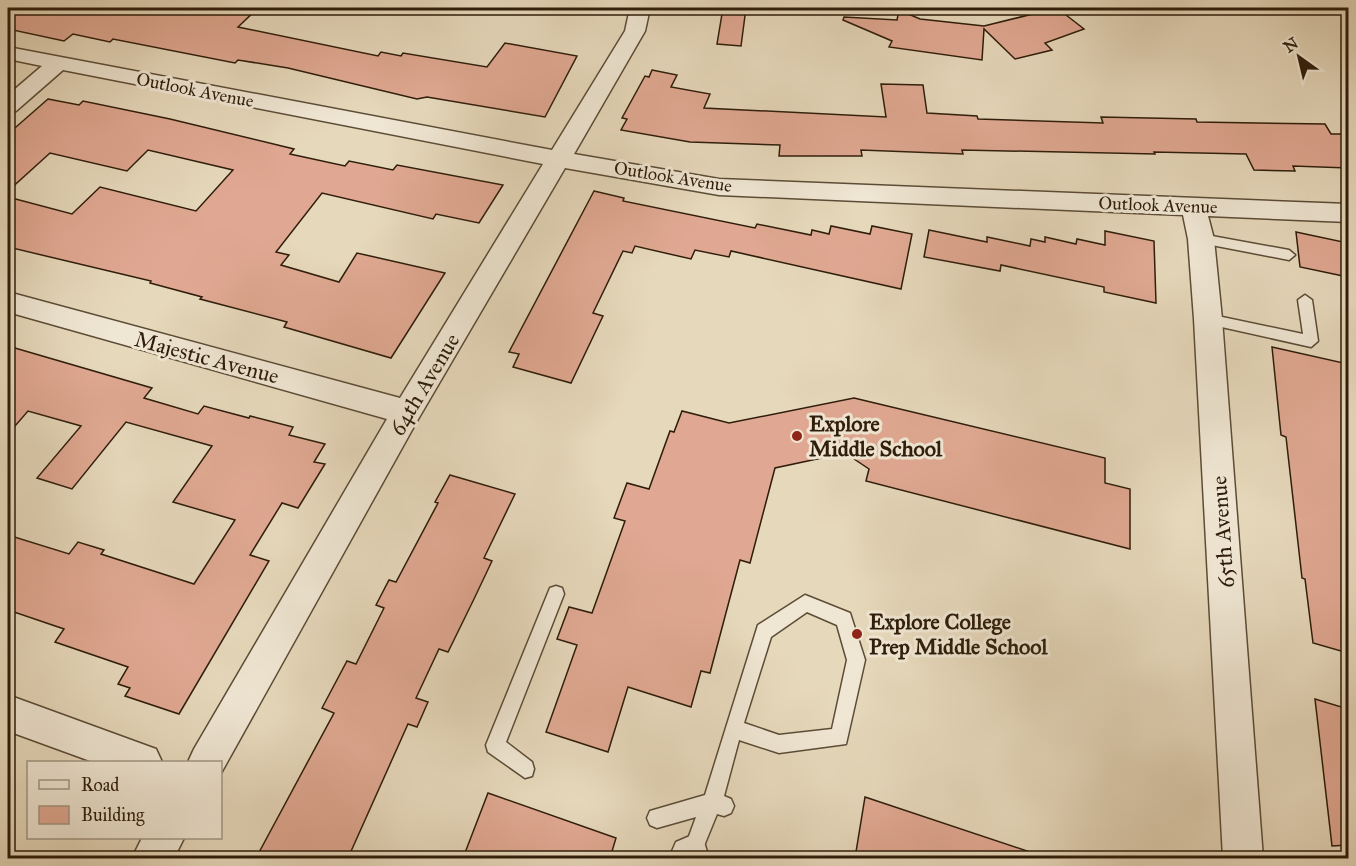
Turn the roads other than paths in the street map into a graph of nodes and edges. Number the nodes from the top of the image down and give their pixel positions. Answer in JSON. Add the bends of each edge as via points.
{"nodes":[{"id":1,"x":640,"y":8,"type":"edge"},
{"id":2,"x":8,"y":53,"type":"edge"},
{"id":3,"x":57,"y":64,"type":"junction"},
{"id":4,"x":8,"y":106,"type":"edge"},
{"id":5,"x":558,"y":159,"type":"junction"},
{"id":6,"x":1194,"y":207,"type":"junction"},
{"id":7,"x":1348,"y":213,"type":"edge"},
{"id":8,"x":1201,"y":239,"type":"junction"},
{"id":9,"x":1289,"y":255,"type":"dead end"},
{"id":10,"x":1305,"y":300,"type":"dead end"},
{"id":11,"x":8,"y":302,"type":"edge"},
{"id":12,"x":1208,"y":319,"type":"junction"},
{"id":13,"x":407,"y":412,"type":"junction"},
{"id":14,"x":556,"y":594,"type":"dead end"},
{"id":15,"x":8,"y":713,"type":"edge"},
{"id":16,"x":733,"y":729,"type":"junction"},
{"id":17,"x":140,"y":761,"type":"edge"},
{"id":18,"x":208,"y":761,"type":"edge"},
{"id":19,"x":525,"y":769,"type":"dead end"},
{"id":20,"x":718,"y":804,"type":"junction"},
{"id":21,"x":657,"y":818,"type":"dead end"},
{"id":22,"x":163,"y":839,"type":"edge"},
{"id":23,"x":689,"y":857,"type":"edge"},
{"id":24,"x":152,"y":858,"type":"edge"},
{"id":25,"x":1243,"y":858,"type":"edge"}],
"edges":[{"from":1,"to":5,"type":"street","name":"64th Avenue","via":[[635,31]]},
{"from":2,"to":3,"type":"street","name":"Outlook Avenue"},
{"from":3,"to":4,"type":"street"},
{"from":3,"to":5,"type":"street","name":"Outlook Avenue"},
{"from":5,"to":6,"type":"street","name":"Outlook Avenue","via":[[719,187]]},
{"from":5,"to":13,"type":"street","name":"64th Avenue"},
{"from":6,"to":7,"type":"street","name":"Outlook Avenue"},
{"from":6,"to":8,"type":"street","name":"65th Avenue"},
{"from":8,"to":9,"type":"lane"},
{"from":8,"to":12,"type":"street","name":"65th Avenue"},
{"from":10,"to":12,"type":"lane","via":[[1311,341]]},
{"from":11,"to":13,"type":"street","name":"Majestic Avenue"},
{"from":12,"to":25,"type":"street","name":"65th Avenue"},
{"from":13,"to":18,"type":"street","name":"64th Avenue"},
{"from":14,"to":19,"type":"lane","via":[[495,745]]},
{"from":15,"to":17,"type":"street"},
{"from":16,"to":16,"type":"lane","via":[[779,744],[839,737],[856,660],[844,619],[805,603],[764,631]]},
{"from":16,"to":20,"type":"lane"},
{"from":20,"to":21,"type":"lane"},
{"from":20,"to":23,"type":"lane"},
{"from":22,"to":24,"type":"street"}]}
